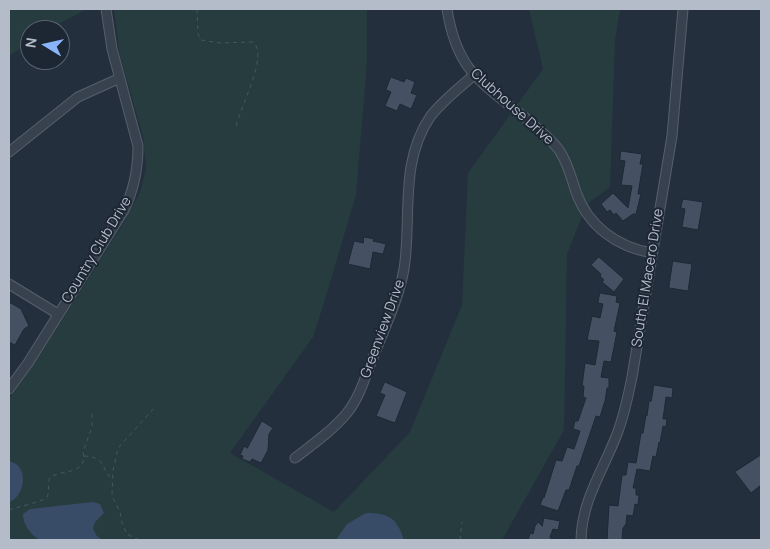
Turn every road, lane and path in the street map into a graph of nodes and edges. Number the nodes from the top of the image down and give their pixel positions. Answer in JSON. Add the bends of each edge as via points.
{"nodes":[{"id":1,"x":106,"y":9,"type":"edge"},
{"id":2,"x":197,"y":9,"type":"edge"},
{"id":3,"x":447,"y":9,"type":"edge"},
{"id":4,"x":682,"y":9,"type":"edge"},
{"id":5,"x":474,"y":76,"type":"junction"},
{"id":6,"x":120,"y":78,"type":"junction"},
{"id":7,"x":236,"y":127,"type":"dead end"},
{"id":8,"x":9,"y":152,"type":"edge"},
{"id":9,"x":652,"y":253,"type":"junction"},
{"id":10,"x":9,"y":284,"type":"edge"},
{"id":11,"x":58,"y":314,"type":"junction"},
{"id":12,"x":9,"y":389,"type":"edge"},
{"id":13,"x":156,"y":406,"type":"dead end"},
{"id":14,"x":92,"y":412,"type":"dead end"},
{"id":15,"x":84,"y":456,"type":"junction"},
{"id":16,"x":295,"y":458,"type":"dead end"},
{"id":17,"x":112,"y":481,"type":"junction"},
{"id":18,"x":9,"y":510,"type":"edge"},
{"id":19,"x":462,"y":522,"type":"dead end"},
{"id":20,"x":138,"y":540,"type":"edge"},
{"id":21,"x":460,"y":540,"type":"edge"},
{"id":22,"x":581,"y":540,"type":"edge"}],
"edges":[{"from":1,"to":6,"type":"street","name":"Country Club Drive"},
{"from":2,"to":7,"type":"path","via":[[198,34],[202,40],[252,42],[257,48],[252,84]]},
{"from":3,"to":5,"type":"street","name":"Clubhouse Drive","via":[[455,43]]},
{"from":4,"to":9,"type":"street","name":"South El Macero Drive","via":[[672,136]]},
{"from":5,"to":9,"type":"street","name":"Clubhouse Drive","via":[[559,150],[579,200],[597,226],[618,242]]},
{"from":5,"to":16,"type":"street","name":"Greenview Drive","via":[[431,116],[412,156],[404,270],[357,397],[348,413]]},
{"from":6,"to":8,"type":"street","via":[[78,97]]},
{"from":6,"to":11,"type":"street","name":"Country Club Drive","via":[[138,146],[136,178],[124,210]]},
{"from":9,"to":22,"type":"street","name":"South El Macero Drive","via":[[628,399],[590,494]]},
{"from":10,"to":11,"type":"street"},
{"from":11,"to":12,"type":"street","name":"Country Club Drive"},
{"from":13,"to":17,"type":"path","via":[[118,448]]},
{"from":14,"to":15,"type":"path","via":[[92,427]]},
{"from":15,"to":17,"type":"path","via":[[99,459]]},
{"from":15,"to":18,"type":"path","via":[[76,470],[50,477],[44,499]]},
{"from":17,"to":20,"type":"path","via":[[112,496],[122,524],[128,534]]},
{"from":19,"to":21,"type":"path"}]}
